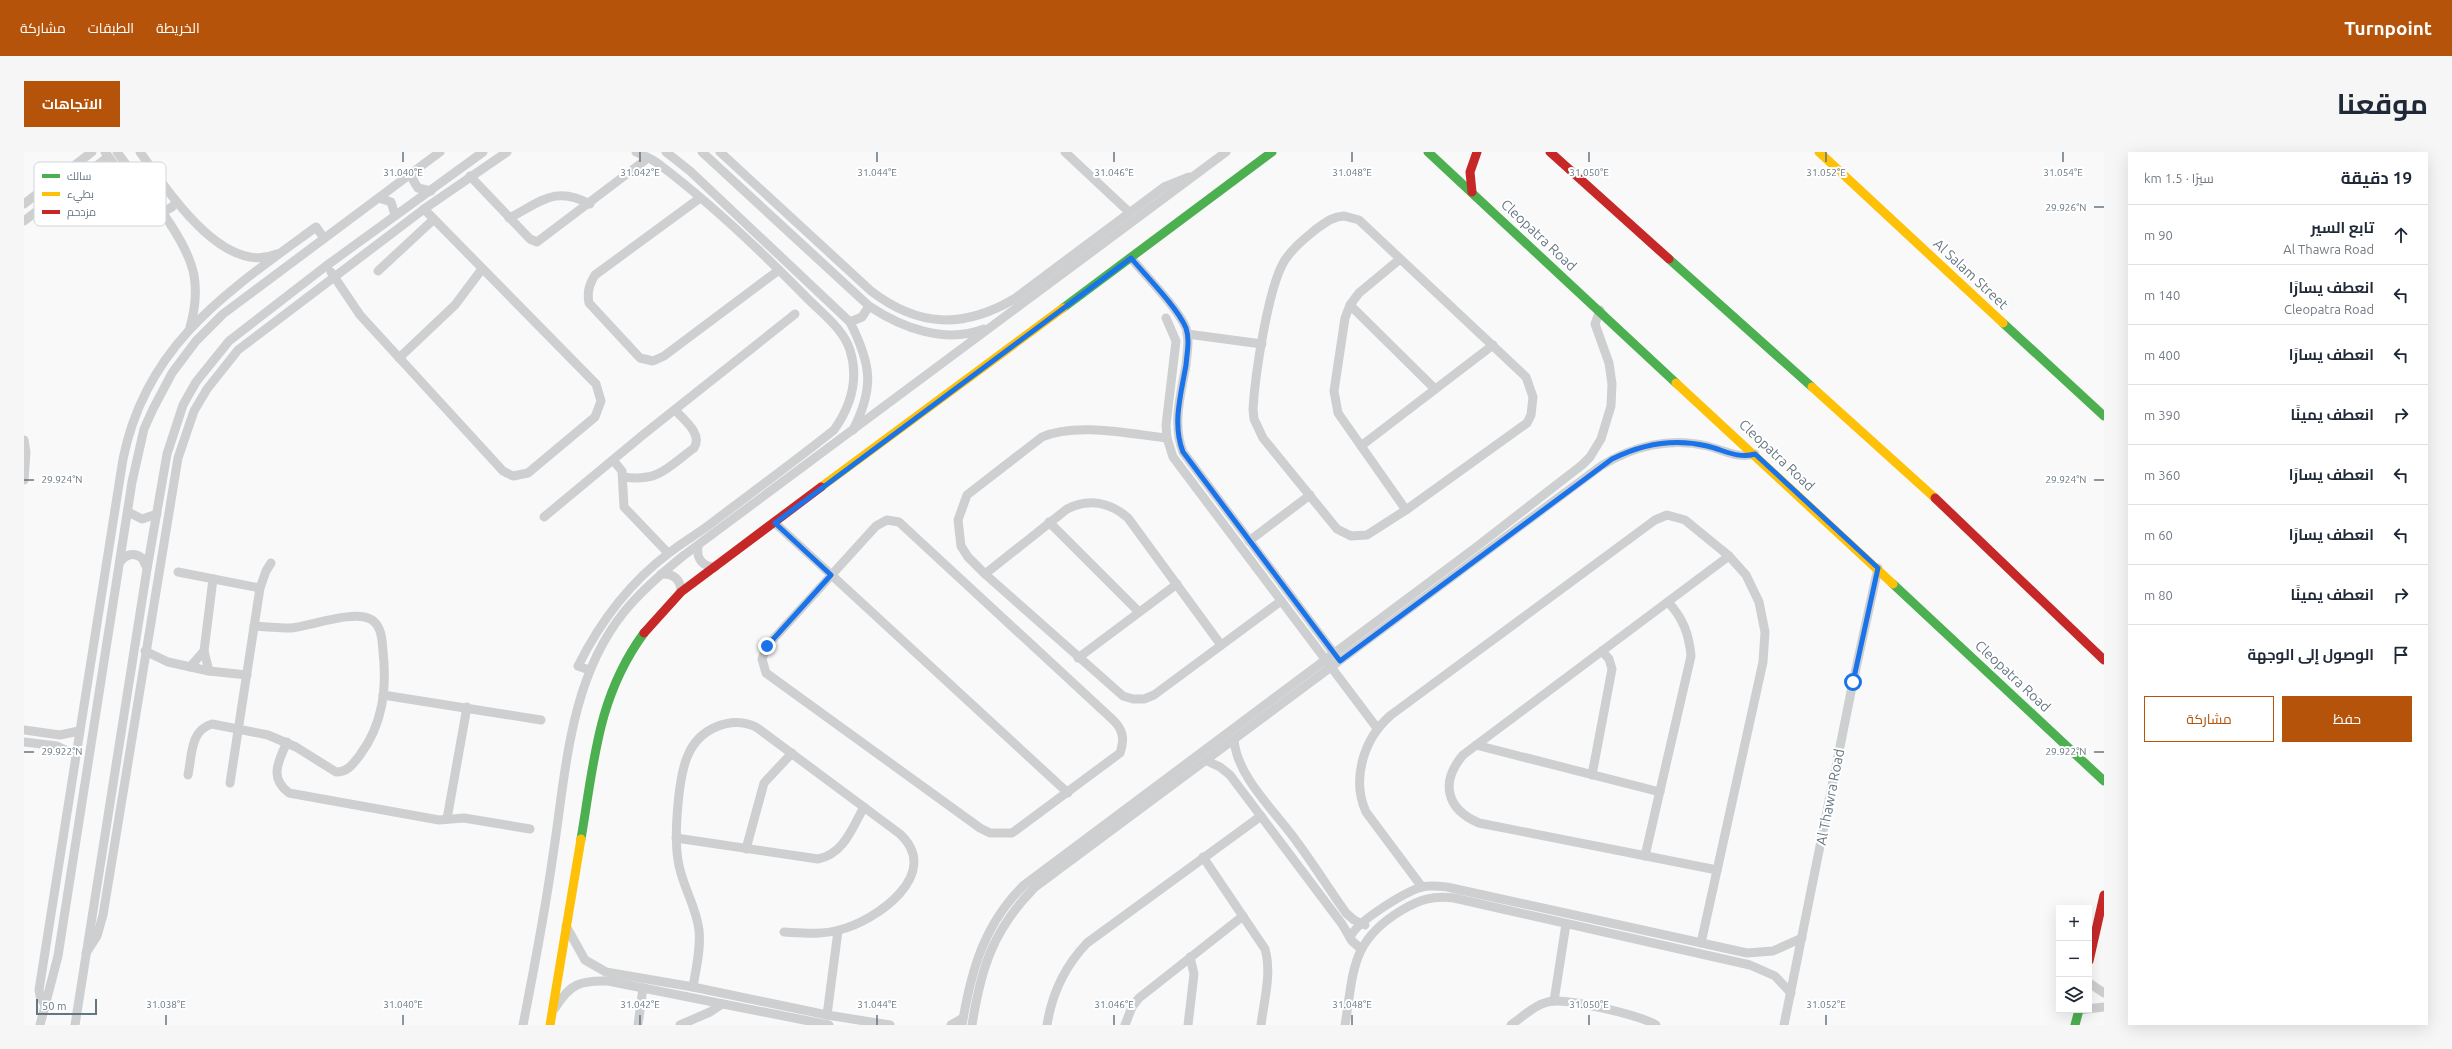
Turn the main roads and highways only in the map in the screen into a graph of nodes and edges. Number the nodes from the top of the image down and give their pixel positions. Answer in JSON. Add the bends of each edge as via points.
{"nodes":[{"id":1,"x":1272,"y":152,"type":"edge"},
{"id":2,"x":1444,"y":152,"type":"edge"},
{"id":3,"x":1476,"y":152,"type":"edge"},
{"id":4,"x":1550,"y":152,"type":"edge"},
{"id":5,"x":1819,"y":152,"type":"edge"},
{"id":6,"x":1430,"y":153,"type":"edge"},
{"id":7,"x":1472,"y":192,"type":"junction"},
{"id":8,"x":2104,"y":416,"type":"edge"},
{"id":9,"x":2104,"y":660,"type":"edge"},
{"id":10,"x":2104,"y":781,"type":"edge"},
{"id":11,"x":2104,"y":895,"type":"edge"},
{"id":12,"x":2104,"y":906,"type":"edge"},
{"id":13,"x":2098,"y":918,"type":"junction"},
{"id":14,"x":2092,"y":946,"type":"edge"},
{"id":15,"x":2078,"y":1013,"type":"edge"},
{"id":16,"x":550,"y":1025,"type":"edge"},
{"id":17,"x":2075,"y":1025,"type":"edge"}],
"edges":[{"from":1,"to":16,"type":"main road","via":[[681,592],[636,642],[610,690],[600,730]]},
{"from":2,"to":6,"type":"main road"},
{"from":3,"to":7,"type":"main road","via":[[1468,176]]},
{"from":4,"to":9,"type":"main road","via":[[1898,464]]},
{"from":5,"to":8,"type":"main road","name":"Al Salam Street"},
{"from":6,"to":7,"type":"main road","name":"Cleopatra Road"},
{"from":7,"to":10,"type":"main road","name":"Cleopatra Road"},
{"from":11,"to":13,"type":"main road"},
{"from":12,"to":13,"type":"main road"},
{"from":13,"to":14,"type":"main road"},
{"from":15,"to":17,"type":"main road"}]}
